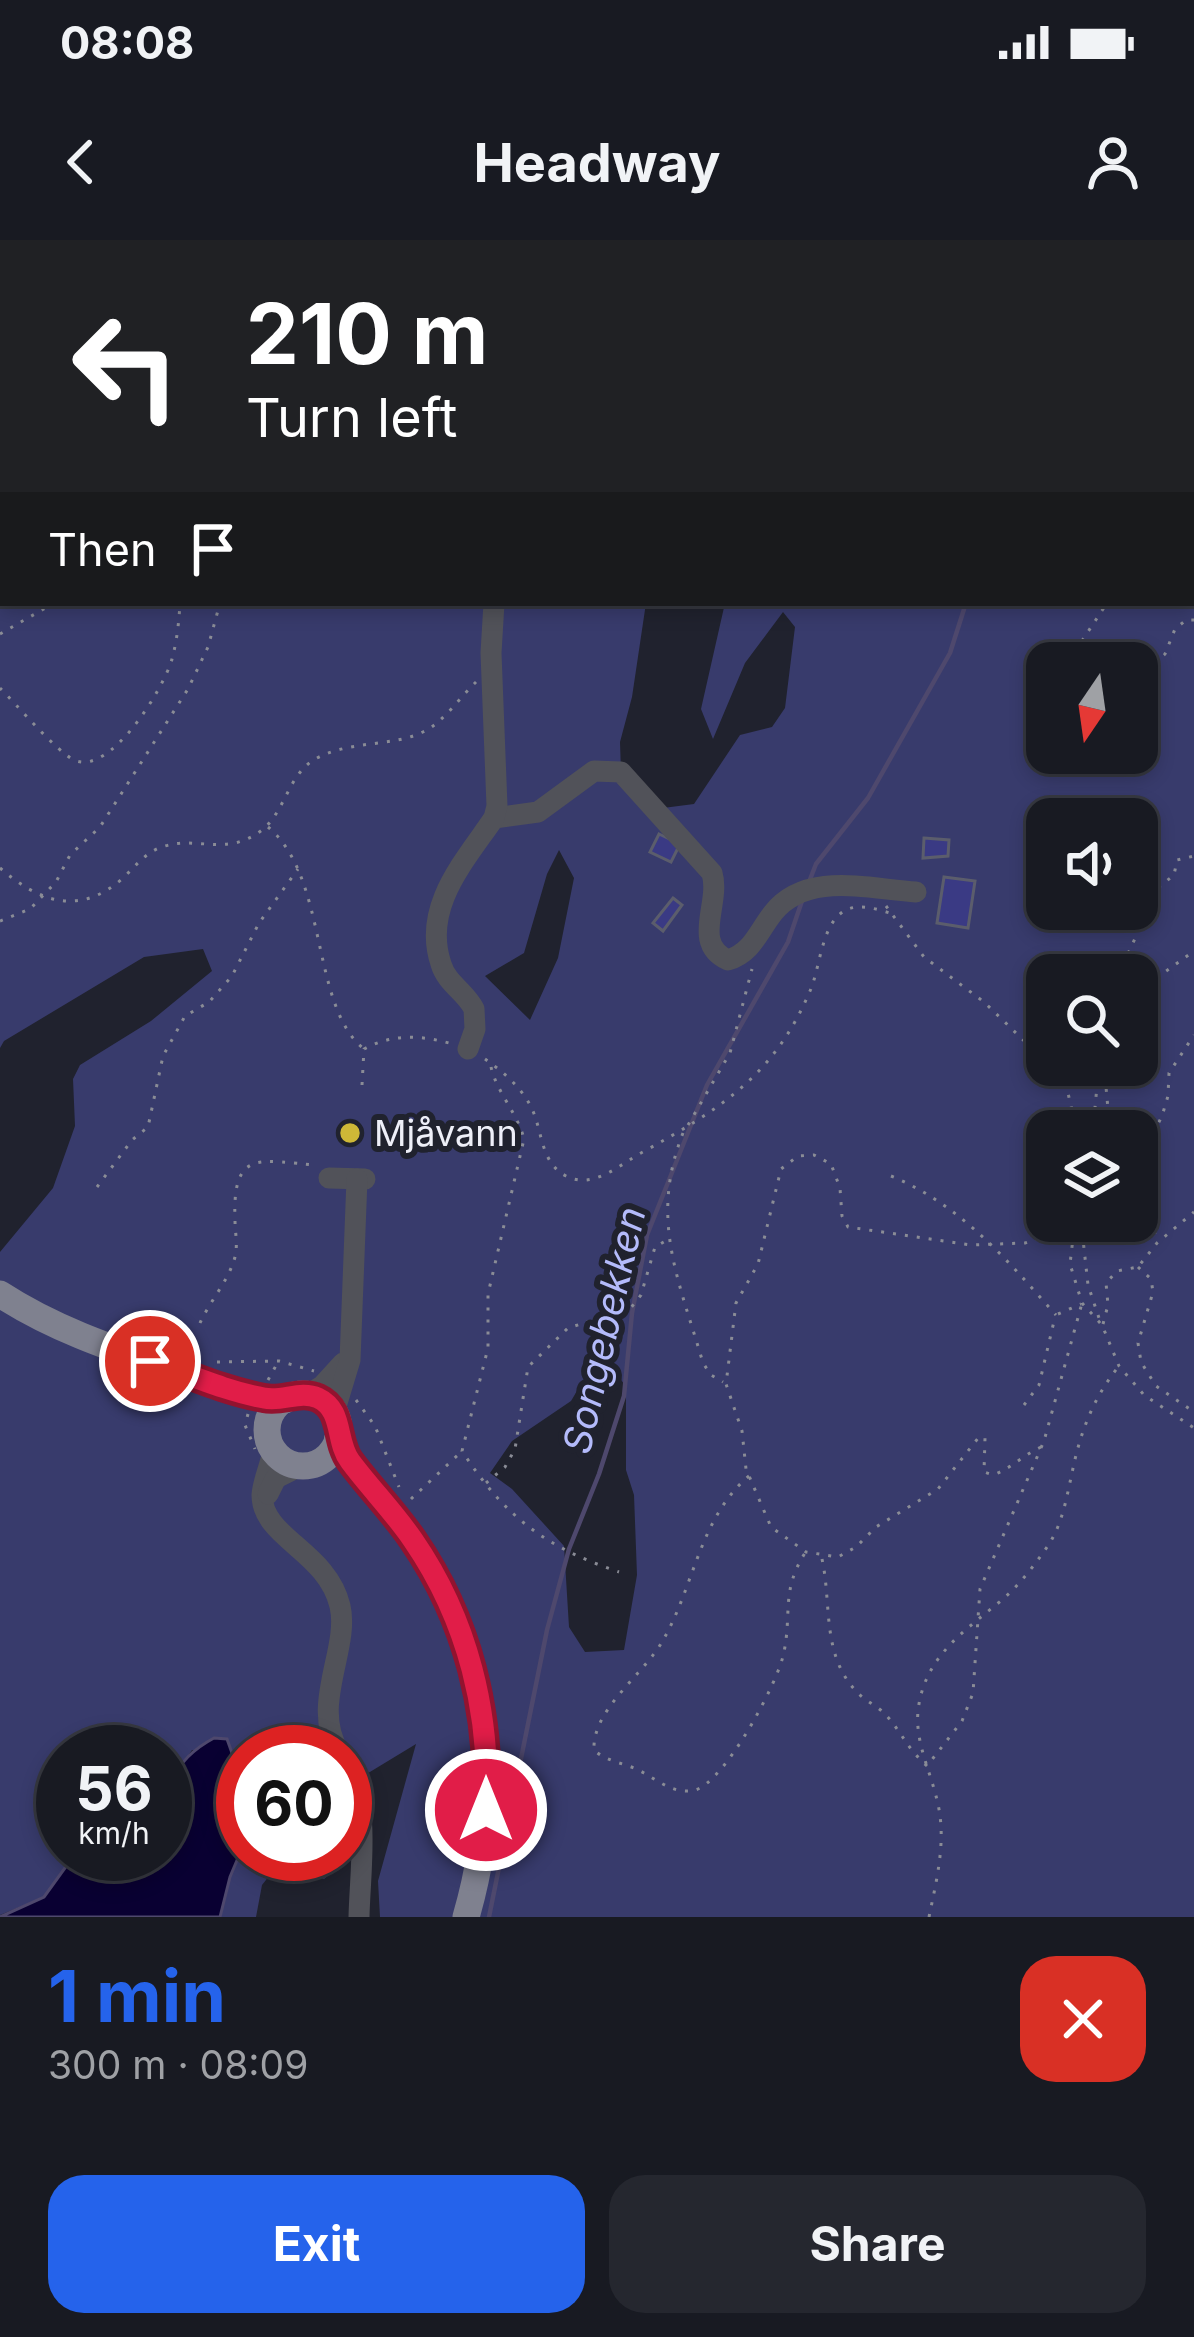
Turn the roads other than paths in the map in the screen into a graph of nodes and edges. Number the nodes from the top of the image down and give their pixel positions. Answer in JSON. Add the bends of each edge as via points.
{"nodes":[{"id":1,"x":494,"y":606,"type":"edge"},
{"id":2,"x":494,"y":818,"type":"junction"},
{"id":3,"x":916,"y":892,"type":"dead end"},
{"id":4,"x":468,"y":1049,"type":"road end"},
{"id":5,"x":329,"y":1172,"type":"road end"},
{"id":6,"x":0,"y":1294,"type":"edge"},
{"id":7,"x":226,"y":1389,"type":"junction"},
{"id":8,"x":322,"y":1402,"type":"junction"},
{"id":9,"x":270,"y":1439,"type":"junction"},
{"id":10,"x":309,"y":1464,"type":"junction"},
{"id":11,"x":368,"y":1485,"type":"junction"},
{"id":12,"x":265,"y":1506,"type":"junction"},
{"id":13,"x":331,"y":1725,"type":"edge"},
{"id":14,"x":359,"y":1881,"type":"edge"},
{"id":15,"x":359,"y":1917,"type":"edge"},
{"id":16,"x":466,"y":1917,"type":"edge"}],
"edges":[{"from":1,"to":2,"type":"street"},
{"from":2,"to":3,"type":"street","via":[[538,812],[594,771],[621,772],[712,874],[717,890],[708,937],[728,959],[748,950],[797,892]]},
{"from":2,"to":4,"type":"street","via":[[436,915],[440,964],[474,1010]]},
{"from":5,"to":8,"type":"street","via":[[361,1179],[349,1352]]},
{"from":6,"to":7,"type":"main road","via":[[74,1334]]},
{"from":7,"to":8,"type":"main road"},
{"from":7,"to":9,"type":"main road"},
{"from":8,"to":9,"type":"main road","via":[[271,1415]]},
{"from":8,"to":10,"type":"main road","via":[[331,1453]]},
{"from":8,"to":11,"type":"main road"},
{"from":9,"to":10,"type":"main road","via":[[285,1461]]},
{"from":9,"to":12,"type":"street"},
{"from":10,"to":11,"type":"main road"},
{"from":10,"to":12,"type":"street","via":[[276,1478]]},
{"from":11,"to":16,"type":"main road","via":[[431,1568],[477,1685],[486,1810]]},
{"from":12,"to":13,"type":"street","via":[[274,1527],[327,1575],[338,1600],[343,1622]]},
{"from":14,"to":15,"type":"street"}]}
